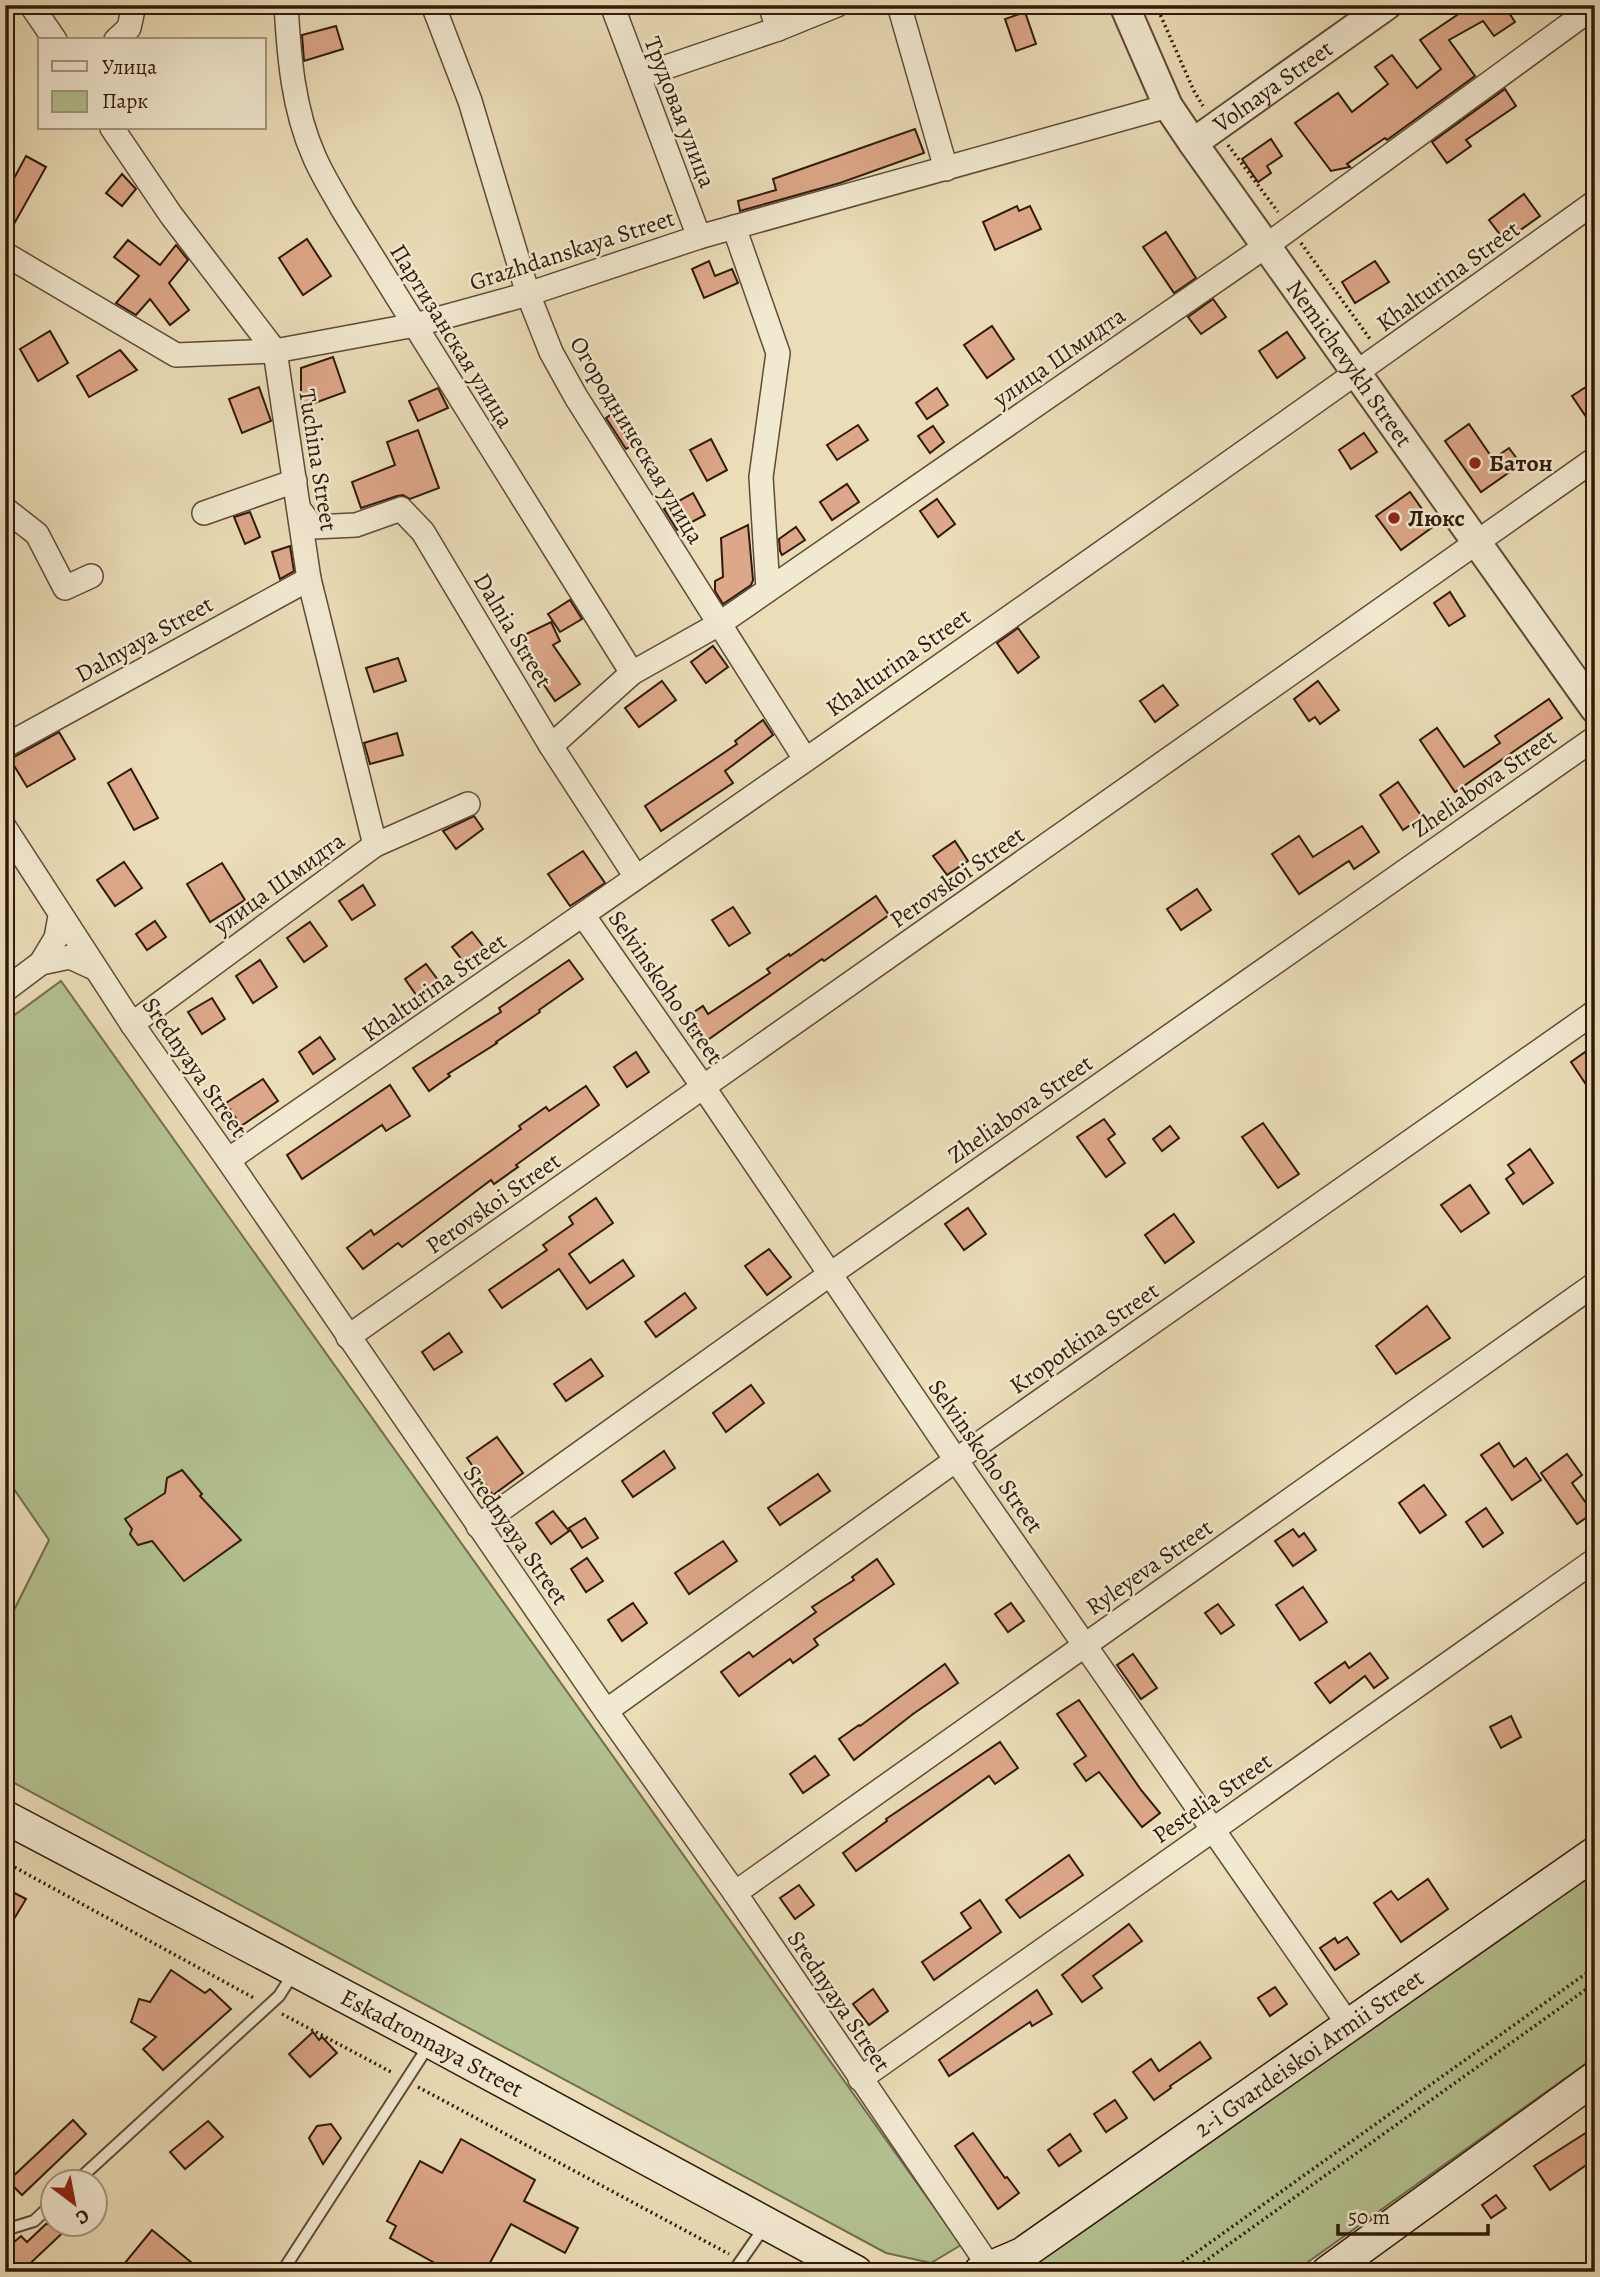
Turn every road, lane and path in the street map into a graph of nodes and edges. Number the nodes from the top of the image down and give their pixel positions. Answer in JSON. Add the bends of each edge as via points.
{"nodes":[{"id":1,"x":31,"y":5,"type":"edge"},
{"id":2,"x":134,"y":5,"type":"edge"},
{"id":3,"x":286,"y":5,"type":"edge"},
{"id":4,"x":433,"y":5,"type":"edge"},
{"id":5,"x":612,"y":5,"type":"edge"},
{"id":6,"x":770,"y":5,"type":"edge"},
{"id":7,"x":837,"y":5,"type":"edge"},
{"id":8,"x":899,"y":5,"type":"edge"},
{"id":9,"x":1124,"y":5,"type":"edge"},
{"id":10,"x":1156,"y":5,"type":"edge"},
{"id":11,"x":1387,"y":5,"type":"edge"},
{"id":12,"x":1595,"y":6,"type":"edge"},
{"id":13,"x":778,"y":29,"type":"junction"},
{"id":14,"x":54,"y":38,"type":"edge"},
{"id":15,"x":118,"y":38,"type":"edge"},
{"id":16,"x":640,"y":76,"type":"junction"},
{"id":17,"x":1168,"y":106,"type":"junction"},
{"id":18,"x":113,"y":130,"type":"edge"},
{"id":19,"x":1204,"y":135,"type":"junction"},
{"id":20,"x":946,"y":169,"type":"junction"},
{"id":21,"x":1595,"y":202,"type":"edge"},
{"id":22,"x":734,"y":228,"type":"junction"},
{"id":23,"x":1290,"y":228,"type":"junction"},
{"id":24,"x":699,"y":237,"type":"junction"},
{"id":25,"x":1266,"y":246,"type":"junction"},
{"id":26,"x":5,"y":254,"type":"edge"},
{"id":27,"x":528,"y":294,"type":"junction"},
{"id":28,"x":415,"y":325,"type":"junction"},
{"id":29,"x":275,"y":351,"type":"junction"},
{"id":30,"x":1381,"y":355,"type":"junction"},
{"id":31,"x":1357,"y":373,"type":"junction"},
{"id":32,"x":1595,"y":459,"type":"edge"},
{"id":33,"x":295,"y":481,"type":"junction"},
{"id":34,"x":5,"y":509,"type":"edge"},
{"id":35,"x":299,"y":509,"type":"junction"},
{"id":36,"x":204,"y":513,"type":"dead end"},
{"id":37,"x":1476,"y":543,"type":"junction"},
{"id":38,"x":91,"y":576,"type":"dead end"},
{"id":39,"x":309,"y":579,"type":"junction"},
{"id":40,"x":768,"y":590,"type":"junction"},
{"id":41,"x":719,"y":624,"type":"junction"},
{"id":42,"x":632,"y":673,"type":"junction"},
{"id":43,"x":1595,"y":709,"type":"edge"},
{"id":44,"x":1595,"y":738,"type":"edge"},
{"id":45,"x":5,"y":746,"type":"edge"},
{"id":46,"x":551,"y":746,"type":"junction"},
{"id":47,"x":806,"y":759,"type":"junction"},
{"id":48,"x":468,"y":804,"type":"dead end"},
{"id":49,"x":5,"y":828,"type":"edge"},
{"id":50,"x":375,"y":845,"type":"junction"},
{"id":51,"x":636,"y":877,"type":"junction"},
{"id":52,"x":583,"y":915,"type":"junction"},
{"id":53,"x":60,"y":916,"type":"junction"},
{"id":54,"x":75,"y":939,"type":"junction"},
{"id":55,"x":41,"y":963,"type":"junction"},
{"id":56,"x":94,"y":968,"type":"junction"},
{"id":57,"x":5,"y":990,"type":"edge"},
{"id":58,"x":1595,"y":1012,"type":"edge"},
{"id":59,"x":132,"y":1024,"type":"junction"},
{"id":60,"x":704,"y":1088,"type":"junction"},
{"id":61,"x":228,"y":1160,"type":"junction"},
{"id":62,"x":830,"y":1275,"type":"junction"},
{"id":63,"x":1595,"y":1284,"type":"edge"},
{"id":64,"x":348,"y":1337,"type":"junction"},
{"id":65,"x":957,"y":1460,"type":"junction"},
{"id":66,"x":478,"y":1526,"type":"junction"},
{"id":67,"x":1595,"y":1560,"type":"edge"},
{"id":68,"x":1085,"y":1644,"type":"junction"},
{"id":69,"x":606,"y":1712,"type":"junction"},
{"id":70,"x":5,"y":1817,"type":"edge"},
{"id":71,"x":1214,"y":1829,"type":"junction"},
{"id":72,"x":1595,"y":1853,"type":"edge"},
{"id":73,"x":5,"y":1862,"type":"edge"},
{"id":74,"x":734,"y":1893,"type":"junction"},
{"id":75,"x":1595,"y":1967,"type":"edge"},
{"id":76,"x":295,"y":1972,"type":"junction"},
{"id":77,"x":1595,"y":1983,"type":"edge"},
{"id":78,"x":268,"y":2006,"type":"junction"},
{"id":79,"x":1348,"y":2024,"type":"junction"},
{"id":80,"x":431,"y":2042,"type":"junction"},
{"id":81,"x":1595,"y":2078,"type":"edge"},
{"id":82,"x":860,"y":2079,"type":"junction"},
{"id":83,"x":406,"y":2080,"type":"junction"},
{"id":84,"x":91,"y":2168,"type":"edge"},
{"id":85,"x":38,"y":2217,"type":"edge"},
{"id":86,"x":767,"y":2224,"type":"junction"},
{"id":87,"x":5,"y":2230,"type":"edge"},
{"id":88,"x":741,"y":2260,"type":"junction"},
{"id":89,"x":1204,"y":2262,"type":"junction"},
{"id":90,"x":1002,"y":2268,"type":"edge"},
{"id":91,"x":282,"y":2272,"type":"edge"},
{"id":92,"x":733,"y":2272,"type":"edge"},
{"id":93,"x":765,"y":2272,"type":"edge"},
{"id":94,"x":856,"y":2272,"type":"edge"},
{"id":95,"x":1169,"y":2272,"type":"edge"},
{"id":96,"x":1190,"y":2272,"type":"edge"},
{"id":97,"x":1200,"y":2272,"type":"edge"},
{"id":98,"x":1328,"y":2272,"type":"edge"}],
"edges":[{"from":1,"to":14,"type":"street"},
{"from":2,"to":15,"type":"street","via":[[130,28]]},
{"from":3,"to":28,"type":"street","name":"Партизанская улица","via":[[289,59],[314,156],[342,210]]},
{"from":4,"to":27,"type":"street","name":"Огородническая улица","via":[[470,101]]},
{"from":5,"to":16,"type":"street","name":"Трудовая улица"},
{"from":6,"to":13,"type":"street"},
{"from":7,"to":13,"type":"street"},
{"from":8,"to":20,"type":"street"},
{"from":9,"to":17,"type":"street","name":"Nemichevykh Street"},
{"from":10,"to":19,"type":"path","via":[[1194,91]]},
{"from":11,"to":19,"type":"street","name":"Volnaya Street"},
{"from":12,"to":23,"type":"street","name":"улица Шмидта"},
{"from":13,"to":16,"type":"street"},
{"from":16,"to":24,"type":"street","name":"Трудовая улица"},
{"from":17,"to":19,"type":"street","name":"Nemichevykh Street"},
{"from":17,"to":20,"type":"street","name":"Grazhdanskaya Street"},
{"from":18,"to":29,"type":"street","name":"Tuchina Street","via":[[171,215]]},
{"from":19,"to":23,"type":"path"},
{"from":19,"to":25,"type":"street","name":"Nemichevykh Street"},
{"from":20,"to":22,"type":"street","name":"Grazhdanskaya Street"},
{"from":21,"to":30,"type":"street","name":"Khalturina Street"},
{"from":22,"to":24,"type":"street","name":"Grazhdanskaya Street"},
{"from":22,"to":40,"type":"street","via":[[779,353],[761,477]]},
{"from":23,"to":25,"type":"street","name":"улица Шмидта"},
{"from":23,"to":30,"type":"path"},
{"from":24,"to":27,"type":"street","name":"Grazhdanskaya Street"},
{"from":25,"to":31,"type":"street","name":"Nemichevykh Street"},
{"from":25,"to":40,"type":"street","name":"улица Шмидта"},
{"from":26,"to":29,"type":"street","name":"Grazhdanskaya Street","via":[[176,355]]},
{"from":27,"to":28,"type":"street","name":"Grazhdanskaya Street"},
{"from":27,"to":41,"type":"street","name":"Огородническая улица","via":[[551,352],[576,397]]},
{"from":28,"to":29,"type":"street","name":"Grazhdanskaya Street"},
{"from":28,"to":42,"type":"street","name":"Партизанская улица"},
{"from":29,"to":33,"type":"street","name":"Tuchina Street"},
{"from":30,"to":31,"type":"street","name":"Khalturina Street"},
{"from":31,"to":37,"type":"street","name":"Nemichevykh Street"},
{"from":31,"to":47,"type":"street","name":"Khalturina Street"},
{"from":32,"to":37,"type":"street","name":"Perovskoi Street"},
{"from":33,"to":35,"type":"street","name":"Tuchina Street"},
{"from":33,"to":36,"type":"street"},
{"from":34,"to":38,"type":"street","via":[[37,534],[65,588]]},
{"from":35,"to":39,"type":"street","name":"Tuchina Street"},
{"from":35,"to":46,"type":"street","name":"Dalnia Street","via":[[313,527],[356,525],[401,509],[423,532]]},
{"from":37,"to":43,"type":"street","name":"Nemichevykh Street"},
{"from":37,"to":60,"type":"street","name":"Perovskoi Street"},
{"from":39,"to":45,"type":"street","name":"Dalnyaya Street"},
{"from":39,"to":50,"type":"street","name":"Tuchina Street"},
{"from":40,"to":41,"type":"street","name":"улица Шмидта"},
{"from":41,"to":42,"type":"street","name":"улица Шмидта"},
{"from":41,"to":47,"type":"street","name":"Огородническая улица"},
{"from":42,"to":46,"type":"street","name":"улица Шмидта"},
{"from":44,"to":62,"type":"street","name":"Zheliabova Street"},
{"from":46,"to":51,"type":"street","name":"Dalnia Street"},
{"from":47,"to":51,"type":"street","name":"Khalturina Street"},
{"from":48,"to":50,"type":"street","name":"улица Шмидта"},
{"from":49,"to":53,"type":"street","name":"Srednyaya Street"},
{"from":50,"to":59,"type":"street","name":"улица Шмидта"},
{"from":51,"to":52,"type":"street","name":"Khalturina Street"},
{"from":52,"to":60,"type":"street","name":"Selvinskoho Street"},
{"from":52,"to":61,"type":"street","name":"Khalturina Street"},
{"from":53,"to":54,"type":"street","name":"Srednyaya Street"},
{"from":53,"to":55,"type":"street","via":[[56,937]]},
{"from":54,"to":55,"type":"street"},
{"from":54,"to":56,"type":"street","name":"Srednyaya Street"},
{"from":55,"to":56,"type":"street","via":[[70,957]]},
{"from":55,"to":57,"type":"street"},
{"from":56,"to":59,"type":"street","name":"Srednyaya Street"},
{"from":58,"to":65,"type":"street","name":"Kropotkina Street"},
{"from":59,"to":61,"type":"street","name":"Srednyaya Street"},
{"from":60,"to":62,"type":"street","name":"Selvinskoho Street"},
{"from":60,"to":64,"type":"street","name":"Perovskoi Street"},
{"from":61,"to":64,"type":"street","name":"Srednyaya Street"},
{"from":62,"to":65,"type":"street","name":"Selvinskoho Street"},
{"from":62,"to":66,"type":"street","name":"Zheliabova Street"},
{"from":63,"to":68,"type":"street","name":"Ryleyeva Street"},
{"from":64,"to":66,"type":"street","name":"Srednyaya Street"},
{"from":65,"to":68,"type":"street","name":"Selvinskoho Street"},
{"from":65,"to":69,"type":"street","name":"Kropotkina Street"},
{"from":66,"to":69,"type":"street","name":"Srednyaya Street"},
{"from":67,"to":71,"type":"street","name":"Pestelia Street"},
{"from":68,"to":71,"type":"street","name":"Selvinskoho Street"},
{"from":68,"to":74,"type":"street","name":"Ryleyeva Street"},
{"from":69,"to":74,"type":"street","name":"Srednyaya Street"},
{"from":70,"to":76,"type":"main road","name":"Eskadronnaya Street"},
{"from":71,"to":79,"type":"street","name":"Selvinskoho Street"},
{"from":71,"to":82,"type":"street","name":"Pestelia Street"},
{"from":72,"to":79,"type":"main road","name":"2-i Gvardeiskoi Armii Street"},
{"from":73,"to":78,"type":"path"},
{"from":74,"to":82,"type":"street","name":"Srednyaya Street"},
{"from":75,"to":95,"type":"path"},
{"from":76,"to":78,"type":"lane"},
{"from":76,"to":80,"type":"main road","name":"Eskadronnaya Street"},
{"from":77,"to":89,"type":"path"},
{"from":78,"to":83,"type":"path"},
{"from":78,"to":84,"type":"lane"},
{"from":79,"to":90,"type":"main road","name":"2-i Gvardeiskoi Armii Street"},
{"from":80,"to":83,"type":"lane"},
{"from":80,"to":86,"type":"main road","name":"Eskadronnaya Street"},
{"from":81,"to":98,"type":"main road"},
{"from":82,"to":90,"type":"street","name":"Srednyaya Street"},
{"from":83,"to":88,"type":"path"},
{"from":83,"to":91,"type":"lane"},
{"from":85,"to":87,"type":"lane"},
{"from":86,"to":88,"type":"lane"},
{"from":86,"to":94,"type":"main road","name":"Eskadronnaya Street"},
{"from":88,"to":92,"type":"lane"},
{"from":88,"to":93,"type":"path"},
{"from":89,"to":96,"type":"path"},
{"from":89,"to":97,"type":"path"}]}
